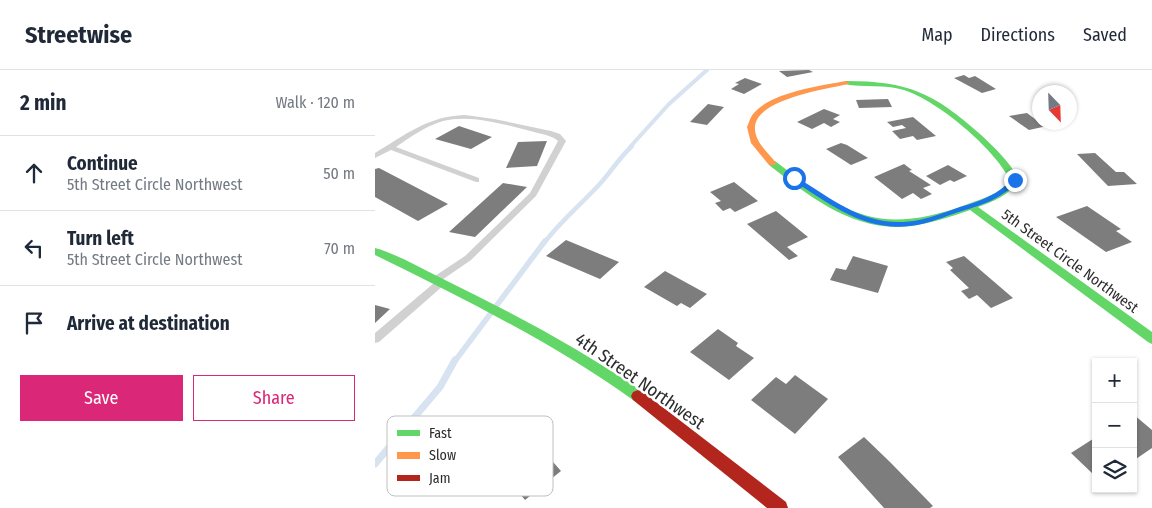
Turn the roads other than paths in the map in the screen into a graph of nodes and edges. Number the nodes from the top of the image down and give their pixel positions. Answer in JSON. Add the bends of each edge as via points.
{"nodes":[{"id":1,"x":390,"y":147,"type":"junction"},
{"id":2,"x":375,"y":156,"type":"edge"},
{"id":3,"x":476,"y":180,"type":"dead end"},
{"id":4,"x":971,"y":206,"type":"junction"},
{"id":5,"x":375,"y":251,"type":"edge"},
{"id":6,"x":438,"y":282,"type":"junction"},
{"id":7,"x":375,"y":339,"type":"edge"},
{"id":8,"x":1152,"y":339,"type":"edge"},
{"id":9,"x":780,"y":508,"type":"edge"}],
"edges":[{"from":1,"to":2,"type":"lane"},
{"from":1,"to":3,"type":"lane"},
{"from":1,"to":6,"type":"lane","via":[[427,125],[458,117],[548,133],[562,141],[533,194],[468,258]]},
{"from":4,"to":4,"type":"street","name":"5th Street Circle Northwest","via":[[1007,190],[1015,180],[1013,173],[944,106],[907,86],[861,82],[817,89],[774,102],[751,121],[749,131],[754,145],[774,163],[853,216],[893,225],[920,222]]},
{"from":4,"to":8,"type":"street","name":"5th Street Circle Northwest"},
{"from":5,"to":6,"type":"street","name":"4th Street Northwest"},
{"from":6,"to":7,"type":"lane"},
{"from":6,"to":9,"type":"street","name":"4th Street Northwest","via":[[580,357],[650,405]]}]}
